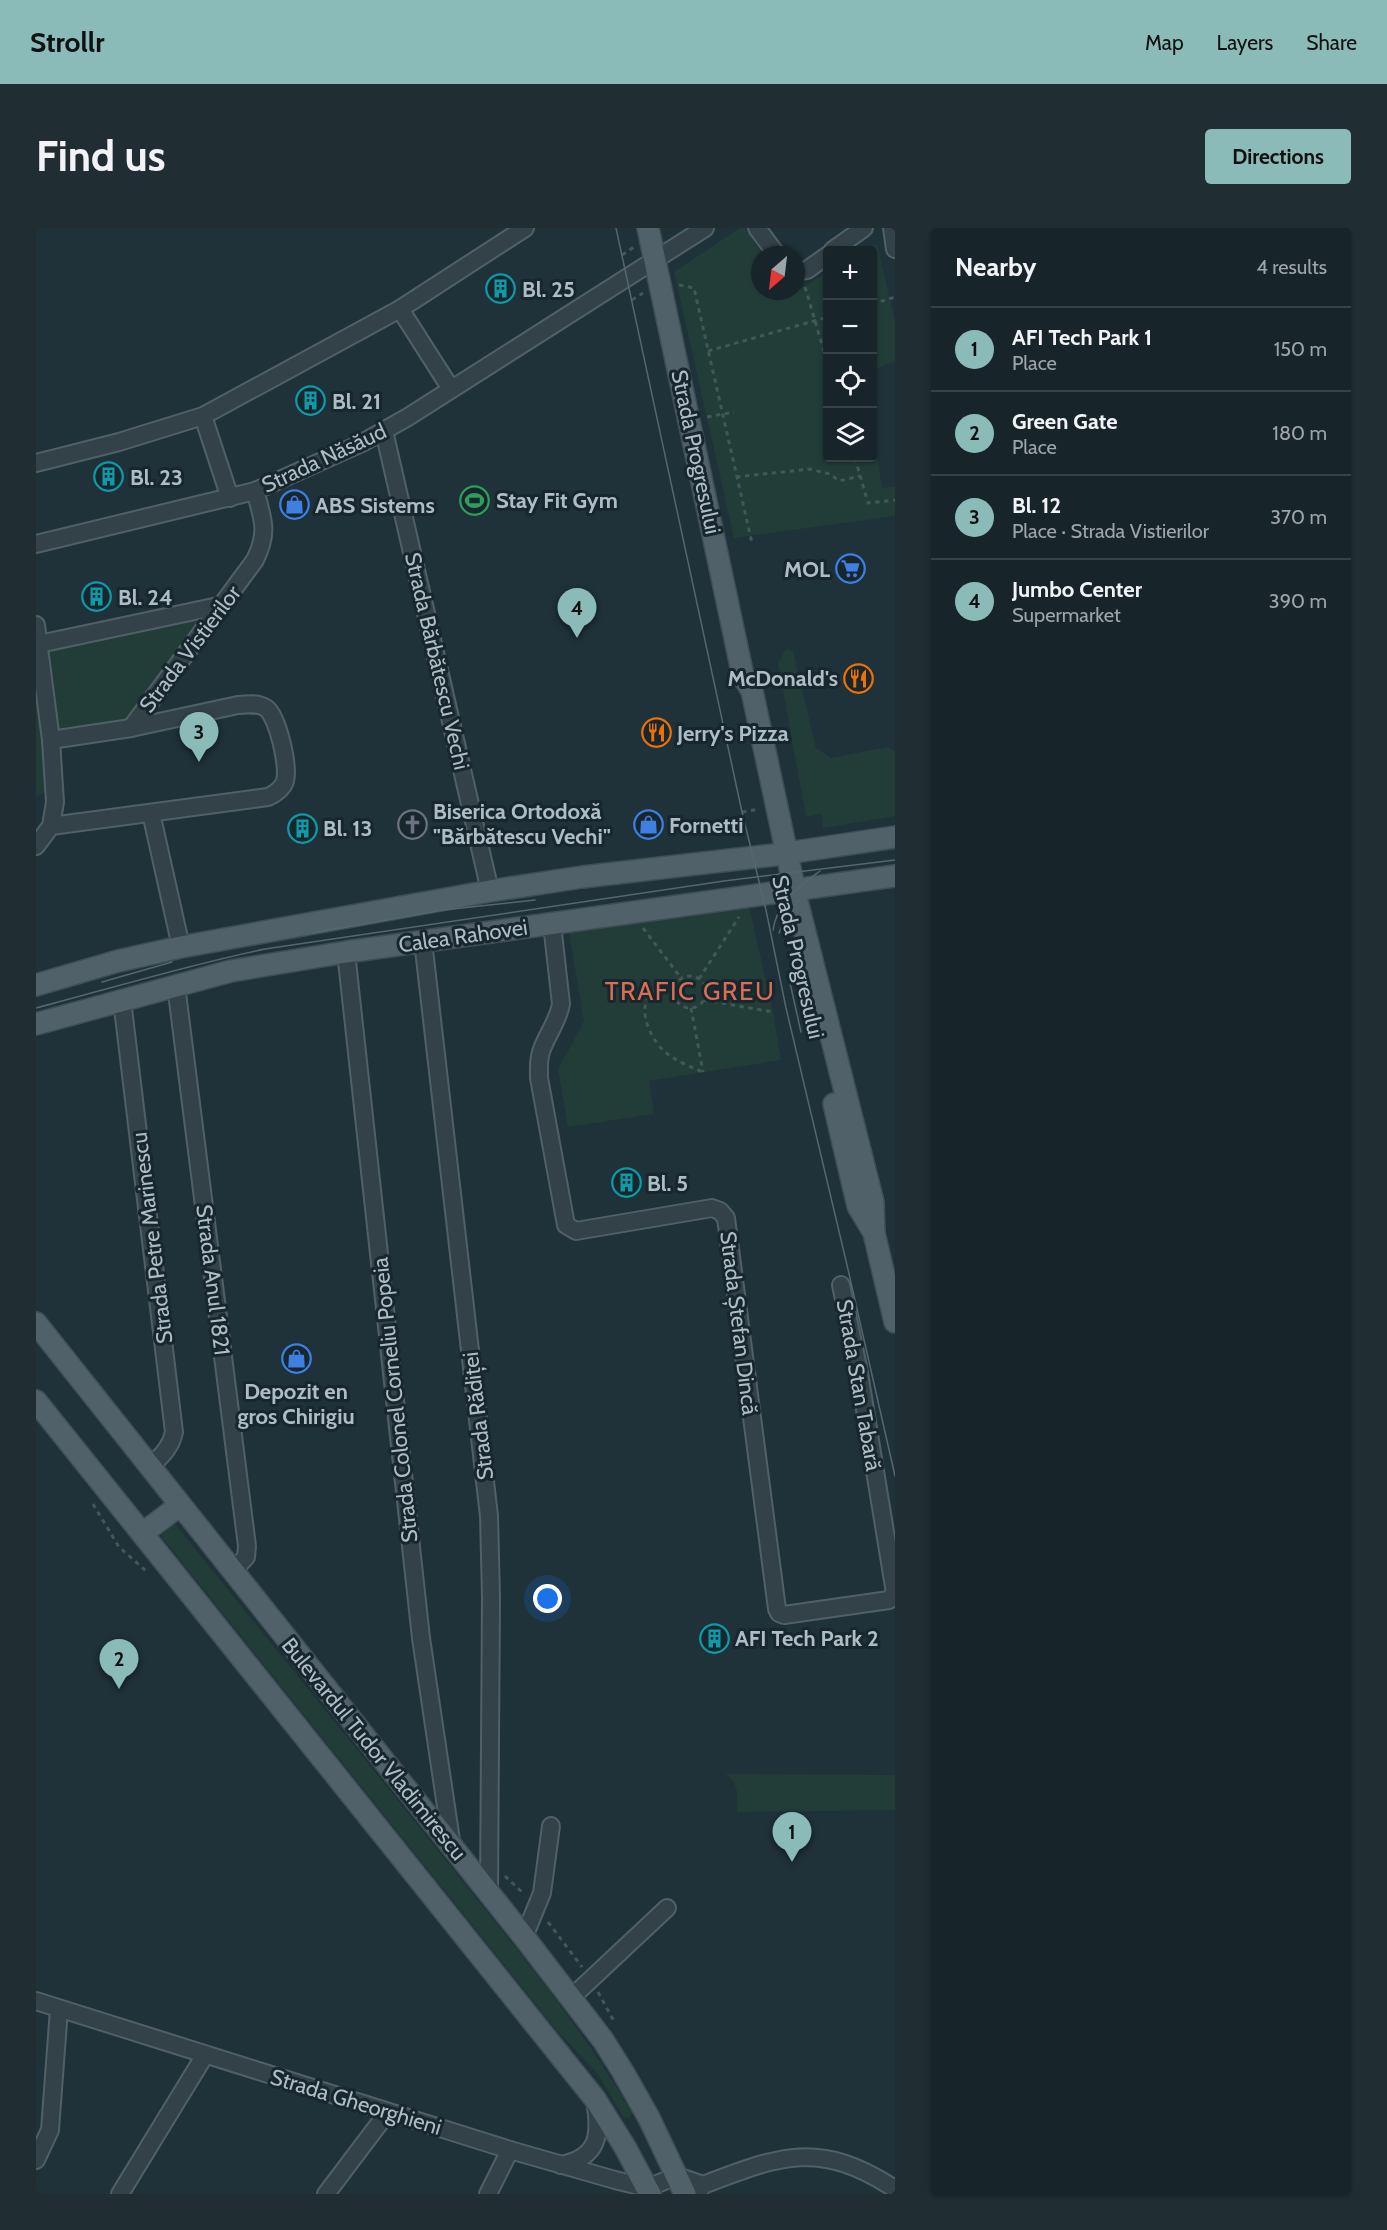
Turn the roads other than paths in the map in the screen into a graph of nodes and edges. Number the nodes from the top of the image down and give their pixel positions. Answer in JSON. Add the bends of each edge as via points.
{"nodes":[{"id":1,"x":525,"y":228,"type":"edge"},
{"id":2,"x":648,"y":228,"type":"edge"},
{"id":3,"x":705,"y":228,"type":"edge"},
{"id":4,"x":757,"y":228,"type":"edge"},
{"id":5,"x":864,"y":228,"type":"edge"},
{"id":6,"x":689,"y":233,"type":"edge"},
{"id":7,"x":770,"y":246,"type":"edge"},
{"id":8,"x":839,"y":246,"type":"edge"},
{"id":9,"x":823,"y":259,"type":"edge"},
{"id":10,"x":656,"y":261,"type":"junction"},
{"id":11,"x":805,"y":270,"type":"edge"},
{"id":12,"x":400,"y":309,"type":"junction"},
{"id":13,"x":451,"y":389,"type":"junction"},
{"id":14,"x":203,"y":416,"type":"junction"},
{"id":15,"x":384,"y":431,"type":"junction"},
{"id":16,"x":36,"y":463,"type":"edge"},
{"id":17,"x":255,"y":491,"type":"junction"},
{"id":18,"x":231,"y":498,"type":"junction"},
{"id":19,"x":36,"y":544,"type":"edge"},
{"id":20,"x":223,"y":606,"type":"junction"},
{"id":21,"x":36,"y":625,"type":"edge"},
{"id":22,"x":39,"y":644,"type":"junction"},
{"id":23,"x":131,"y":728,"type":"junction"},
{"id":24,"x":51,"y":740,"type":"junction"},
{"id":25,"x":151,"y":813,"type":"junction"},
{"id":26,"x":51,"y":826,"type":"junction"},
{"id":27,"x":895,"y":837,"type":"edge"},
{"id":28,"x":36,"y":846,"type":"edge"},
{"id":29,"x":780,"y":854,"type":"junction"},
{"id":30,"x":895,"y":876,"type":"edge"},
{"id":31,"x":490,"y":891,"type":"junction"},
{"id":32,"x":789,"y":892,"type":"junction"},
{"id":33,"x":552,"y":924,"type":"junction"},
{"id":34,"x":423,"y":941,"type":"junction"},
{"id":35,"x":181,"y":947,"type":"junction"},
{"id":36,"x":346,"y":952,"type":"junction"},
{"id":37,"x":36,"y":985,"type":"edge"},
{"id":38,"x":176,"y":985,"type":"junction"},
{"id":39,"x":122,"y":1000,"type":"junction"},
{"id":40,"x":36,"y":1024,"type":"edge"},
{"id":41,"x":841,"y":1285,"type":"dead end"},
{"id":42,"x":895,"y":1322,"type":"edge"},
{"id":43,"x":36,"y":1323,"type":"edge"},
{"id":44,"x":36,"y":1401,"type":"edge"},
{"id":45,"x":149,"y":1468,"type":"junction"},
{"id":46,"x":180,"y":1505,"type":"junction"},
{"id":47,"x":144,"y":1533,"type":"junction"},
{"id":48,"x":233,"y":1571,"type":"junction"},
{"id":49,"x":894,"y":1594,"type":"edge"},
{"id":50,"x":443,"y":1787,"type":"junction"},
{"id":51,"x":414,"y":1799,"type":"junction"},
{"id":52,"x":550,"y":1826,"type":"dead end"},
{"id":53,"x":489,"y":1848,"type":"junction"},
{"id":54,"x":456,"y":1852,"type":"junction"},
{"id":55,"x":489,"y":1892,"type":"junction"},
{"id":56,"x":667,"y":1908,"type":"dead end"},
{"id":57,"x":524,"y":1937,"type":"junction"},
{"id":58,"x":571,"y":1998,"type":"junction"},
{"id":59,"x":36,"y":2001,"type":"edge"},
{"id":60,"x":59,"y":2008,"type":"junction"},
{"id":61,"x":205,"y":2055,"type":"junction"},
{"id":62,"x":595,"y":2099,"type":"junction"},
{"id":63,"x":388,"y":2112,"type":"junction"},
{"id":64,"x":510,"y":2150,"type":"junction"},
{"id":65,"x":36,"y":2160,"type":"edge"},
{"id":66,"x":560,"y":2165,"type":"junction"},
{"id":67,"x":690,"y":2187,"type":"edge"},
{"id":68,"x":895,"y":2188,"type":"edge"},
{"id":69,"x":648,"y":2191,"type":"edge"},
{"id":70,"x":120,"y":2194,"type":"edge"},
{"id":71,"x":326,"y":2194,"type":"edge"},
{"id":72,"x":488,"y":2194,"type":"edge"}],
"edges":[{"from":1,"to":12,"type":"street"},
{"from":2,"to":10,"type":"main road","name":"Strada Progresului"},
{"from":3,"to":6,"type":"street","name":"Strada Năsăud"},
{"from":4,"to":7,"type":"street"},
{"from":5,"to":8,"type":"street"},
{"from":6,"to":10,"type":"street","name":"Strada Năsăud"},
{"from":9,"to":11,"type":"street"},
{"from":10,"to":13,"type":"street","name":"Strada Năsăud"},
{"from":10,"to":29,"type":"main road","name":"Strada Progresului","via":[[743,676],[752,691]]},
{"from":12,"to":13,"type":"street"},
{"from":12,"to":14,"type":"street"},
{"from":13,"to":15,"type":"street","name":"Strada Năsăud"},
{"from":14,"to":16,"type":"street"},
{"from":14,"to":18,"type":"street"},
{"from":15,"to":17,"type":"street","name":"Strada Năsăud"},
{"from":15,"to":31,"type":"street","name":"Strada Bărbătescu Vechi"},
{"from":17,"to":18,"type":"street","name":"Strada Năsăud"},
{"from":17,"to":20,"type":"street","name":"Strada Vistierilor","via":[[264,523],[262,546]]},
{"from":18,"to":19,"type":"street","name":"Strada Năsăud"},
{"from":20,"to":22,"type":"street"},
{"from":20,"to":23,"type":"street","name":"Strada Vistierilor"},
{"from":21,"to":22,"type":"street"},
{"from":22,"to":24,"type":"street"},
{"from":23,"to":24,"type":"street","name":"Strada Vistierilor"},
{"from":23,"to":25,"type":"street","via":[[252,704],[273,715],[286,759],[285,781],[268,797]]},
{"from":24,"to":26,"type":"street","via":[[55,802]]},
{"from":25,"to":26,"type":"street"},
{"from":25,"to":35,"type":"street"},
{"from":26,"to":28,"type":"street"},
{"from":27,"to":29,"type":"main road","name":"Calea Rahovei"},
{"from":29,"to":31,"type":"main road","name":"Calea Rahovei"},
{"from":29,"to":32,"type":"main road","name":"Strada Progresului"},
{"from":30,"to":32,"type":"main road","name":"Calea Rahovei"},
{"from":31,"to":35,"type":"main road","name":"Calea Rahovei"},
{"from":32,"to":33,"type":"main road","name":"Calea Rahovei"},
{"from":32,"to":42,"type":"main road","name":"Strada Progresului","via":[[858,1206],[874,1233]]},
{"from":33,"to":34,"type":"main road","name":"Calea Rahovei"},
{"from":33,"to":49,"type":"street","name":"Strada Ștefan Dincă","via":[[561,1004],[541,1050],[539,1078],[566,1225],[576,1231],[712,1209],[720,1211],[726,1218],[779,1613],[889,1600]]},
{"from":34,"to":36,"type":"main road","name":"Calea Rahovei"},
{"from":34,"to":53,"type":"street","name":"Strada Rădiței","via":[[489,1516]]},
{"from":35,"to":37,"type":"main road","name":"Calea Rahovei"},
{"from":36,"to":38,"type":"main road","name":"Calea Rahovei","via":[[231,971]]},
{"from":36,"to":50,"type":"street","name":"Strada Colonel Corneliu Popeia","via":[[421,1638]]},
{"from":38,"to":39,"type":"main road","name":"Calea Rahovei"},
{"from":38,"to":48,"type":"street","name":"Strada Anul 1821","via":[[247,1546],[246,1557]]},
{"from":39,"to":40,"type":"main road","name":"Calea Rahovei"},
{"from":39,"to":45,"type":"street","name":"Strada Petre Marinescu","via":[[174,1432],[166,1452]]},
{"from":41,"to":49,"type":"street","name":"Strada Stan Tabară"},
{"from":43,"to":45,"type":"main road","name":"Bulevardul Tudor Vladimirescu"},
{"from":44,"to":47,"type":"main road","name":"Bulevardul Tudor Vladimirescu"},
{"from":45,"to":46,"type":"main road","name":"Bulevardul Tudor Vladimirescu"},
{"from":46,"to":47,"type":"main road"},
{"from":46,"to":48,"type":"main road","name":"Bulevardul Tudor Vladimirescu"},
{"from":47,"to":62,"type":"main road","name":"Bulevardul Tudor Vladimirescu"},
{"from":48,"to":51,"type":"main road","name":"Bulevardul Tudor Vladimirescu"},
{"from":50,"to":51,"type":"street","via":[[431,1806]]},
{"from":50,"to":54,"type":"street","name":"Strada Colonel Corneliu Popeia"},
{"from":51,"to":54,"type":"main road","name":"Bulevardul Tudor Vladimirescu"},
{"from":52,"to":57,"type":"street","via":[[542,1893]]},
{"from":53,"to":54,"type":"street","via":[[480,1860],[468,1860]]},
{"from":53,"to":55,"type":"street","name":"Strada Rădiței"},
{"from":54,"to":55,"type":"main road","name":"Bulevardul Tudor Vladimirescu"},
{"from":55,"to":57,"type":"main road","name":"Bulevardul Tudor Vladimirescu"},
{"from":56,"to":58,"type":"street"},
{"from":57,"to":58,"type":"main road","name":"Bulevardul Tudor Vladimirescu"},
{"from":58,"to":67,"type":"main road","name":"Bulevardul Tudor Vladimirescu","via":[[623,2072]]},
{"from":59,"to":60,"type":"street","name":"Strada Gheorghieni"},
{"from":60,"to":61,"type":"street","name":"Strada Gheorghieni"},
{"from":60,"to":65,"type":"street","via":[[50,2130]]},
{"from":61,"to":63,"type":"street","name":"Strada Gheorghieni"},
{"from":61,"to":70,"type":"street"},
{"from":62,"to":66,"type":"street","via":[[598,2126],[592,2149],[582,2158]]},
{"from":62,"to":69,"type":"main road","name":"Bulevardul Tudor Vladimirescu"},
{"from":63,"to":64,"type":"street","name":"Strada Gheorghieni"},
{"from":63,"to":71,"type":"street"},
{"from":64,"to":66,"type":"street","name":"Strada Gheorghieni"},
{"from":64,"to":72,"type":"street"},
{"from":66,"to":69,"type":"street","name":"Strada Gheorghieni"},
{"from":67,"to":68,"type":"street","via":[[770,2161],[805,2157],[849,2163]]},
{"from":67,"to":69,"type":"street"}]}
